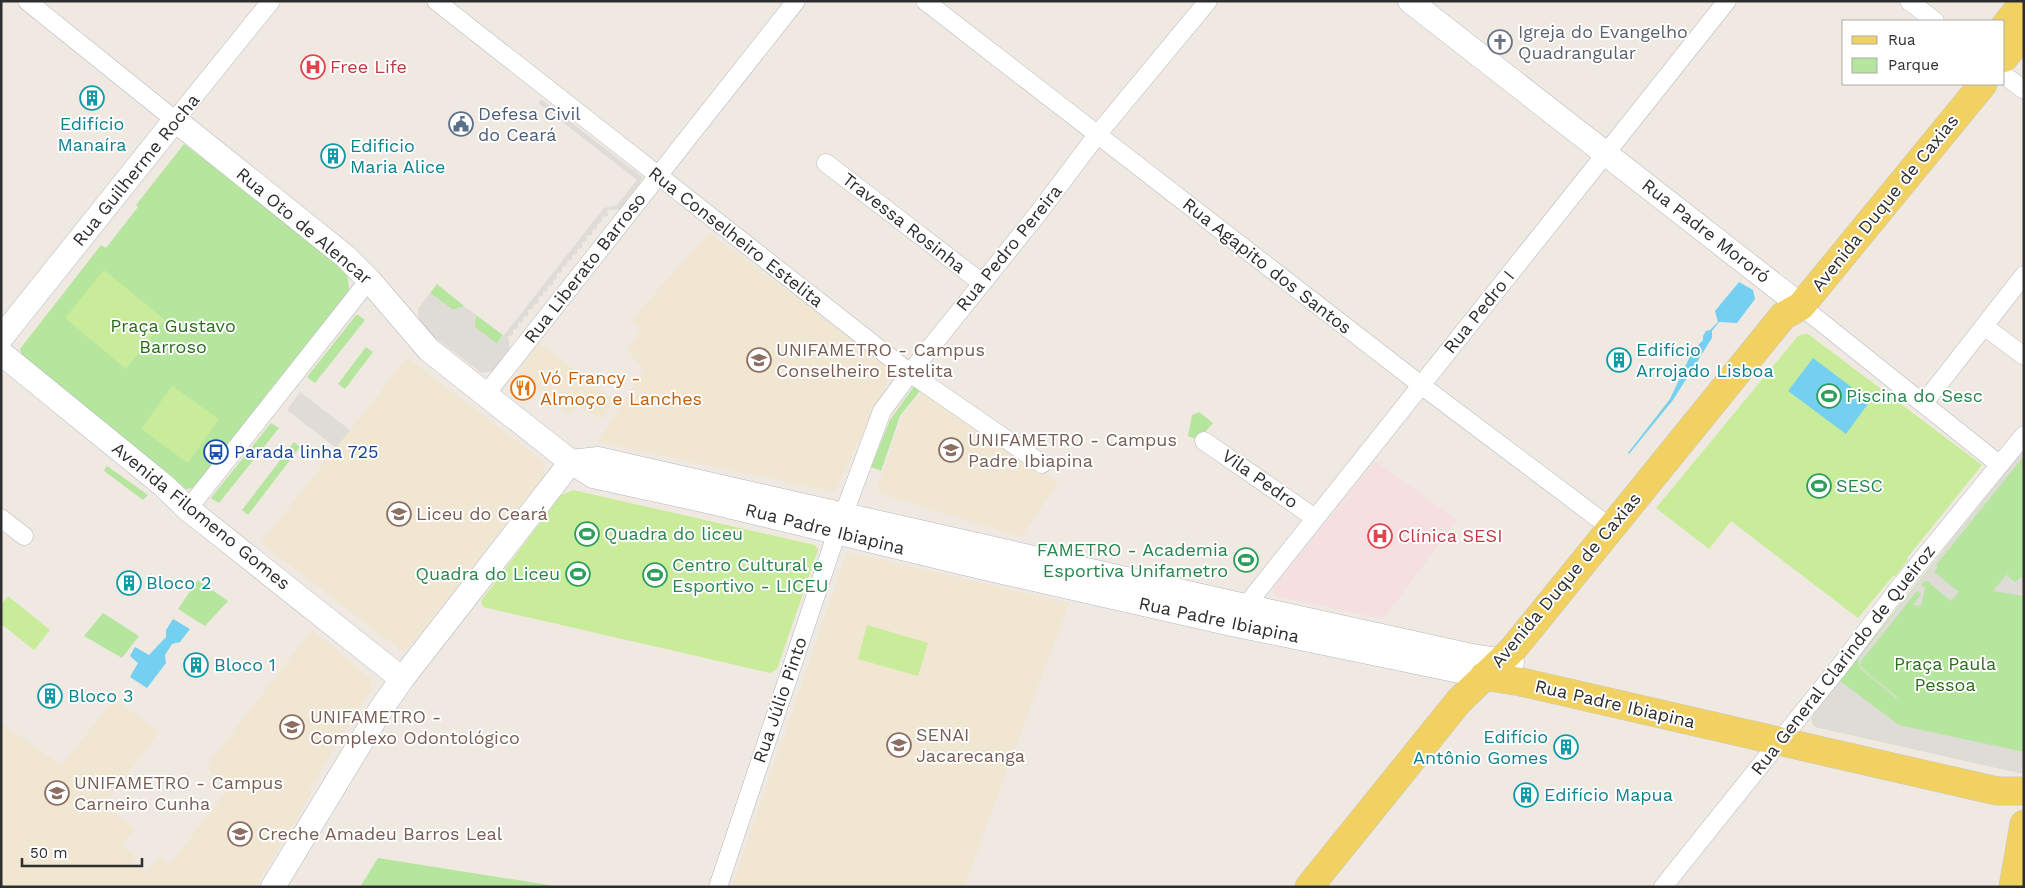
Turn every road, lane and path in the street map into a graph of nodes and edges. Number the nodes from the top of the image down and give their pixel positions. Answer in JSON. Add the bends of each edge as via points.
{"nodes":[{"id":1,"x":27,"y":1,"type":"edge"},
{"id":2,"x":271,"y":1,"type":"edge"},
{"id":3,"x":436,"y":1,"type":"edge"},
{"id":4,"x":796,"y":1,"type":"edge"},
{"id":5,"x":925,"y":1,"type":"edge"},
{"id":6,"x":1208,"y":1,"type":"edge"},
{"id":7,"x":1410,"y":1,"type":"edge"},
{"id":8,"x":1727,"y":1,"type":"edge"},
{"id":9,"x":1909,"y":1,"type":"edge"},
{"id":10,"x":2024,"y":2,"type":"edge"},
{"id":11,"x":1934,"y":20,"type":"edge"},
{"id":12,"x":2005,"y":26,"type":"edge"},
{"id":13,"x":2024,"y":33,"type":"edge"},
{"id":14,"x":2005,"y":57,"type":"edge"},
{"id":15,"x":2005,"y":76,"type":"edge"},
{"id":16,"x":1957,"y":85,"type":"edge"},
{"id":17,"x":1982,"y":85,"type":"edge"},
{"id":18,"x":2024,"y":90,"type":"edge"},
{"id":19,"x":175,"y":120,"type":"junction"},
{"id":20,"x":1098,"y":135,"type":"junction"},
{"id":21,"x":1605,"y":154,"type":"junction"},
{"id":22,"x":826,"y":163,"type":"dead end"},
{"id":23,"x":658,"y":175,"type":"junction"},
{"id":24,"x":2024,"y":275,"type":"edge"},
{"id":25,"x":369,"y":280,"type":"junction"},
{"id":26,"x":982,"y":283,"type":"junction"},
{"id":27,"x":1790,"y":305,"type":"junction"},
{"id":28,"x":6,"y":325,"type":"edge"},
{"id":29,"x":1984,"y":326,"type":"junction"},
{"id":30,"x":1,"y":353,"type":"edge"},
{"id":31,"x":2024,"y":356,"type":"edge"},
{"id":32,"x":910,"y":373,"type":"junction"},
{"id":33,"x":1421,"y":385,"type":"junction"},
{"id":34,"x":486,"y":394,"type":"junction"},
{"id":35,"x":1924,"y":403,"type":"junction"},
{"id":36,"x":2024,"y":435,"type":"edge"},
{"id":37,"x":1204,"y":441,"type":"dead end"},
{"id":38,"x":570,"y":462,"type":"junction"},
{"id":39,"x":1042,"y":464,"type":"dead end"},
{"id":40,"x":2000,"y":465,"type":"junction"},
{"id":41,"x":188,"y":509,"type":"junction"},
{"id":42,"x":1,"y":518,"type":"edge"},
{"id":43,"x":1315,"y":518,"type":"junction"},
{"id":44,"x":841,"y":523,"type":"junction"},
{"id":45,"x":1611,"y":528,"type":"junction"},
{"id":46,"x":24,"y":536,"type":"dead end"},
{"id":47,"x":1238,"y":615,"type":"junction"},
{"id":48,"x":1499,"y":670,"type":"junction"},
{"id":49,"x":402,"y":678,"type":"junction"},
{"id":50,"x":1779,"y":741,"type":"junction"},
{"id":51,"x":1997,"y":791,"type":"junction"},
{"id":52,"x":2024,"y":791,"type":"edge"},
{"id":53,"x":2024,"y":816,"type":"edge"},
{"id":54,"x":2024,"y":824,"type":"edge"},
{"id":55,"x":274,"y":887,"type":"edge"},
{"id":56,"x":718,"y":887,"type":"edge"},
{"id":57,"x":1309,"y":887,"type":"edge"},
{"id":58,"x":1333,"y":887,"type":"edge"},
{"id":59,"x":1663,"y":887,"type":"edge"},
{"id":60,"x":2013,"y":887,"type":"edge"}],
"edges":[{"from":1,"to":19,"type":"street","name":"Rua Oto de Alencar"},
{"from":2,"to":19,"type":"street","name":"Rua Guilherme Rocha"},
{"from":3,"to":23,"type":"street","name":"Rua Conselheiro Estelita"},
{"from":4,"to":23,"type":"street","name":"Rua Liberato Barroso"},
{"from":5,"to":20,"type":"street","name":"Rua Agapito dos Santos"},
{"from":6,"to":20,"type":"street","name":"Rua Pedro Pereira"},
{"from":7,"to":21,"type":"street","name":"Rua Padre Mororó"},
{"from":8,"to":21,"type":"street","name":"Rua Pedro I"},
{"from":9,"to":11,"type":"street"},
{"from":10,"to":12,"type":"main road"},
{"from":13,"to":14,"type":"main road"},
{"from":15,"to":18,"type":"street"},
{"from":16,"to":27,"type":"main road","name":"Avenida Duque de Caxias"},
{"from":17,"to":27,"type":"main road","name":"Avenida Duque de Caxias"},
{"from":19,"to":25,"type":"street","name":"Rua Oto de Alencar","via":[[345,256]]},
{"from":19,"to":28,"type":"street","name":"Rua Guilherme Rocha"},
{"from":20,"to":26,"type":"street","name":"Rua Pedro Pereira"},
{"from":20,"to":33,"type":"street","name":"Rua Agapito dos Santos"},
{"from":21,"to":27,"type":"street","name":"Rua Padre Mororó","via":[[1666,199]]},
{"from":21,"to":33,"type":"street","name":"Rua Pedro I"},
{"from":22,"to":26,"type":"street","name":"Travessa Rosinha"},
{"from":23,"to":32,"type":"street","name":"Rua Conselheiro Estelita"},
{"from":23,"to":34,"type":"street","name":"Rua Liberato Barroso"},
{"from":24,"to":29,"type":"street"},
{"from":25,"to":34,"type":"street","name":"Rua Oto de Alencar","via":[[429,350]]},
{"from":25,"to":41,"type":"street"},
{"from":26,"to":32,"type":"street","name":"Rua Pedro Pereira"},
{"from":27,"to":35,"type":"street","name":"Rua Padre Mororó"},
{"from":27,"to":45,"type":"main road","name":"Avenida Duque de Caxias"},
{"from":29,"to":31,"type":"street"},
{"from":29,"to":35,"type":"street"},
{"from":30,"to":41,"type":"street","name":"Avenida Filomeno Gomes"},
{"from":32,"to":39,"type":"street","name":"Rua Conselheiro Estelita"},
{"from":32,"to":44,"type":"street","name":"Rua Pedro Pereira","via":[[882,411]]},
{"from":33,"to":43,"type":"street","name":"Rua Pedro I"},
{"from":33,"to":45,"type":"street","name":"Rua Agapito dos Santos"},
{"from":34,"to":38,"type":"street","name":"Rua Oto de Alencar"},
{"from":35,"to":40,"type":"street","name":"Rua Padre Mororó"},
{"from":36,"to":40,"type":"street","name":"Rua General Clarindo de Queiroz"},
{"from":37,"to":43,"type":"street","name":"Vila Pedro"},
{"from":38,"to":44,"type":"street","name":"Rua Padre Ibiapina","via":[[594,476],[716,503]]},
{"from":38,"to":49,"type":"street"},
{"from":40,"to":50,"type":"street","name":"Rua General Clarindo de Queiroz"},
{"from":41,"to":49,"type":"street","name":"Avenida Filomeno Gomes"},
{"from":42,"to":46,"type":"street"},
{"from":43,"to":47,"type":"street","name":"Rua Pedro I"},
{"from":44,"to":47,"type":"street","name":"Rua Padre Ibiapina"},
{"from":44,"to":56,"type":"street","name":"Rua Júlio Pinto"},
{"from":45,"to":48,"type":"main road","name":"Avenida Duque de Caxias"},
{"from":47,"to":48,"type":"street","name":"Rua Padre Ibiapina"},
{"from":48,"to":50,"type":"main road","name":"Rua Padre Ibiapina"},
{"from":48,"to":57,"type":"main road","name":"Avenida Duque de Caxias","via":[[1459,701]]},
{"from":48,"to":58,"type":"main road","name":"Avenida Duque de Caxias"},
{"from":49,"to":55,"type":"street"},
{"from":50,"to":51,"type":"main road","name":"Rua Padre Ibiapina"},
{"from":50,"to":59,"type":"street","name":"Rua General Clarindo de Queiroz"},
{"from":51,"to":52,"type":"main road","name":"Rua Padre Ibiapina"},
{"from":51,"to":53,"type":"main road","via":[[2020,807]]},
{"from":54,"to":60,"type":"main road"}]}
